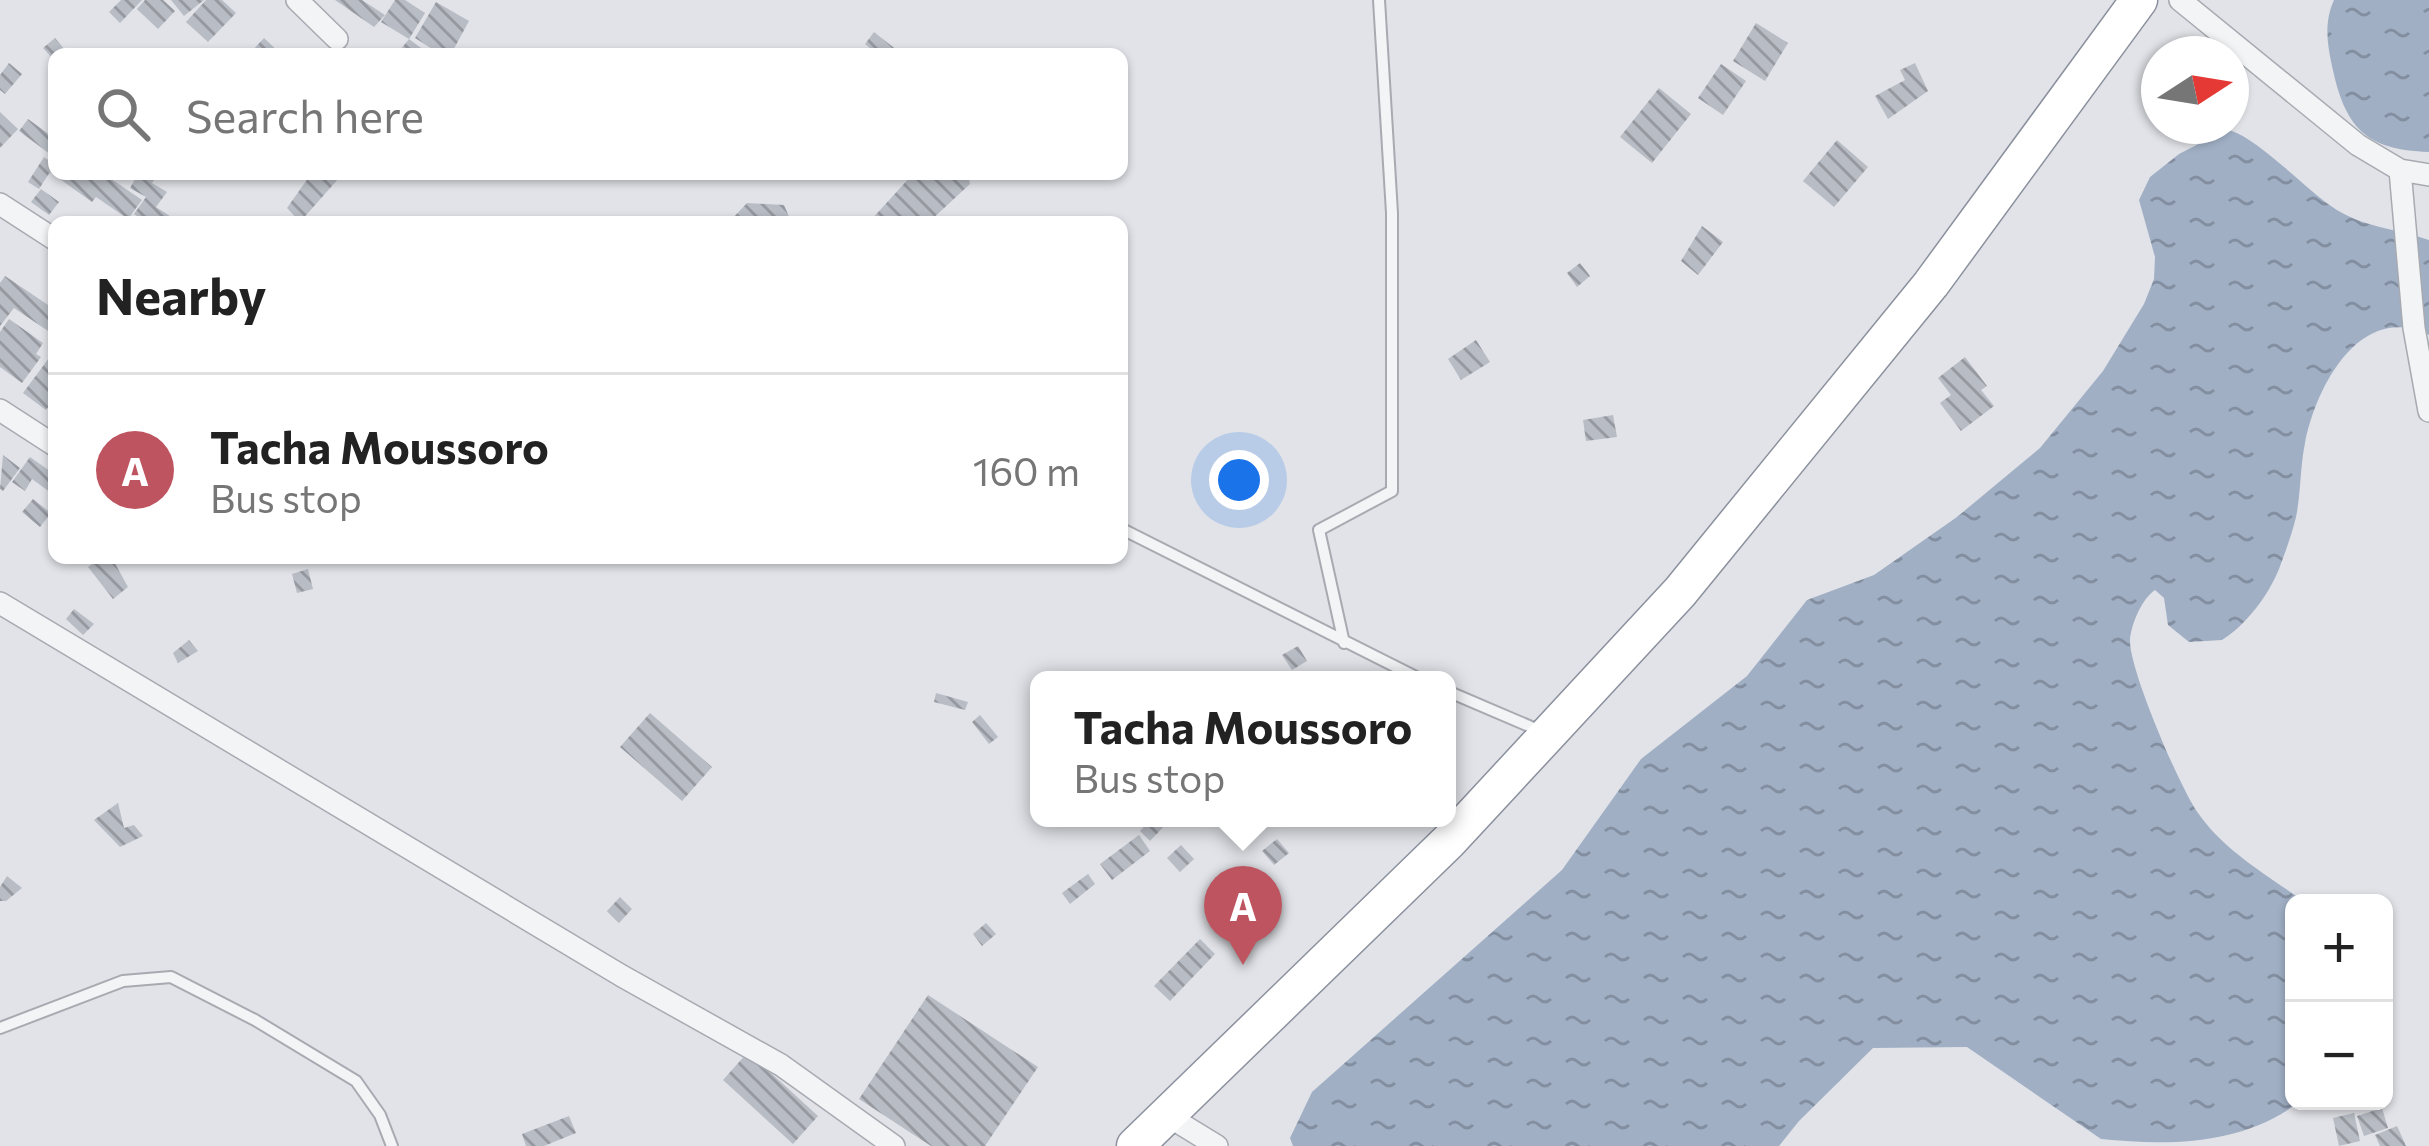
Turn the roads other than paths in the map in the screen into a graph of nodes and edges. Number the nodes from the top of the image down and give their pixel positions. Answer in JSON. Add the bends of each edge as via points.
{"nodes":[{"id":1,"x":297,"y":0,"type":"edge"},
{"id":2,"x":1379,"y":0,"type":"edge"},
{"id":3,"x":2139,"y":0,"type":"edge"},
{"id":4,"x":2180,"y":0,"type":"edge"},
{"id":5,"x":337,"y":39,"type":"dead end"},
{"id":6,"x":2400,"y":170,"type":"junction"},
{"id":7,"x":2429,"y":175,"type":"edge"},
{"id":8,"x":0,"y":204,"type":"edge"},
{"id":9,"x":48,"y":235,"type":"edge"},
{"id":10,"x":0,"y":410,"type":"edge"},
{"id":11,"x":2429,"y":411,"type":"edge"},
{"id":12,"x":48,"y":441,"type":"edge"},
{"id":13,"x":1128,"y":532,"type":"edge"},
{"id":14,"x":0,"y":603,"type":"edge"},
{"id":15,"x":1344,"y":643,"type":"junction"},
{"id":16,"x":1403,"y":671,"type":"edge"},
{"id":17,"x":1456,"y":695,"type":"edge"},
{"id":18,"x":1550,"y":735,"type":"junction"},
{"id":19,"x":0,"y":1028,"type":"edge"},
{"id":20,"x":1168,"y":1116,"type":"junction"},
{"id":21,"x":392,"y":1146,"type":"edge"},
{"id":22,"x":894,"y":1146,"type":"edge"},
{"id":23,"x":1135,"y":1146,"type":"edge"},
{"id":24,"x":1217,"y":1146,"type":"edge"}],
"edges":[{"from":1,"to":5,"type":"street"},
{"from":2,"to":15,"type":"lane","via":[[1392,213],[1393,491],[1319,530]]},
{"from":3,"to":18,"type":"highway","via":[[1860,374]]},
{"from":4,"to":6,"type":"street"},
{"from":6,"to":7,"type":"street"},
{"from":6,"to":11,"type":"street"},
{"from":8,"to":9,"type":"street"},
{"from":10,"to":12,"type":"street"},
{"from":13,"to":15,"type":"lane"},
{"from":14,"to":22,"type":"street","via":[[782,1065]]},
{"from":15,"to":16,"type":"lane"},
{"from":17,"to":18,"type":"lane"},
{"from":18,"to":20,"type":"highway"},
{"from":19,"to":21,"type":"lane","via":[[123,981],[172,977],[356,1081]]},
{"from":20,"to":23,"type":"highway"},
{"from":20,"to":24,"type":"street"}]}
